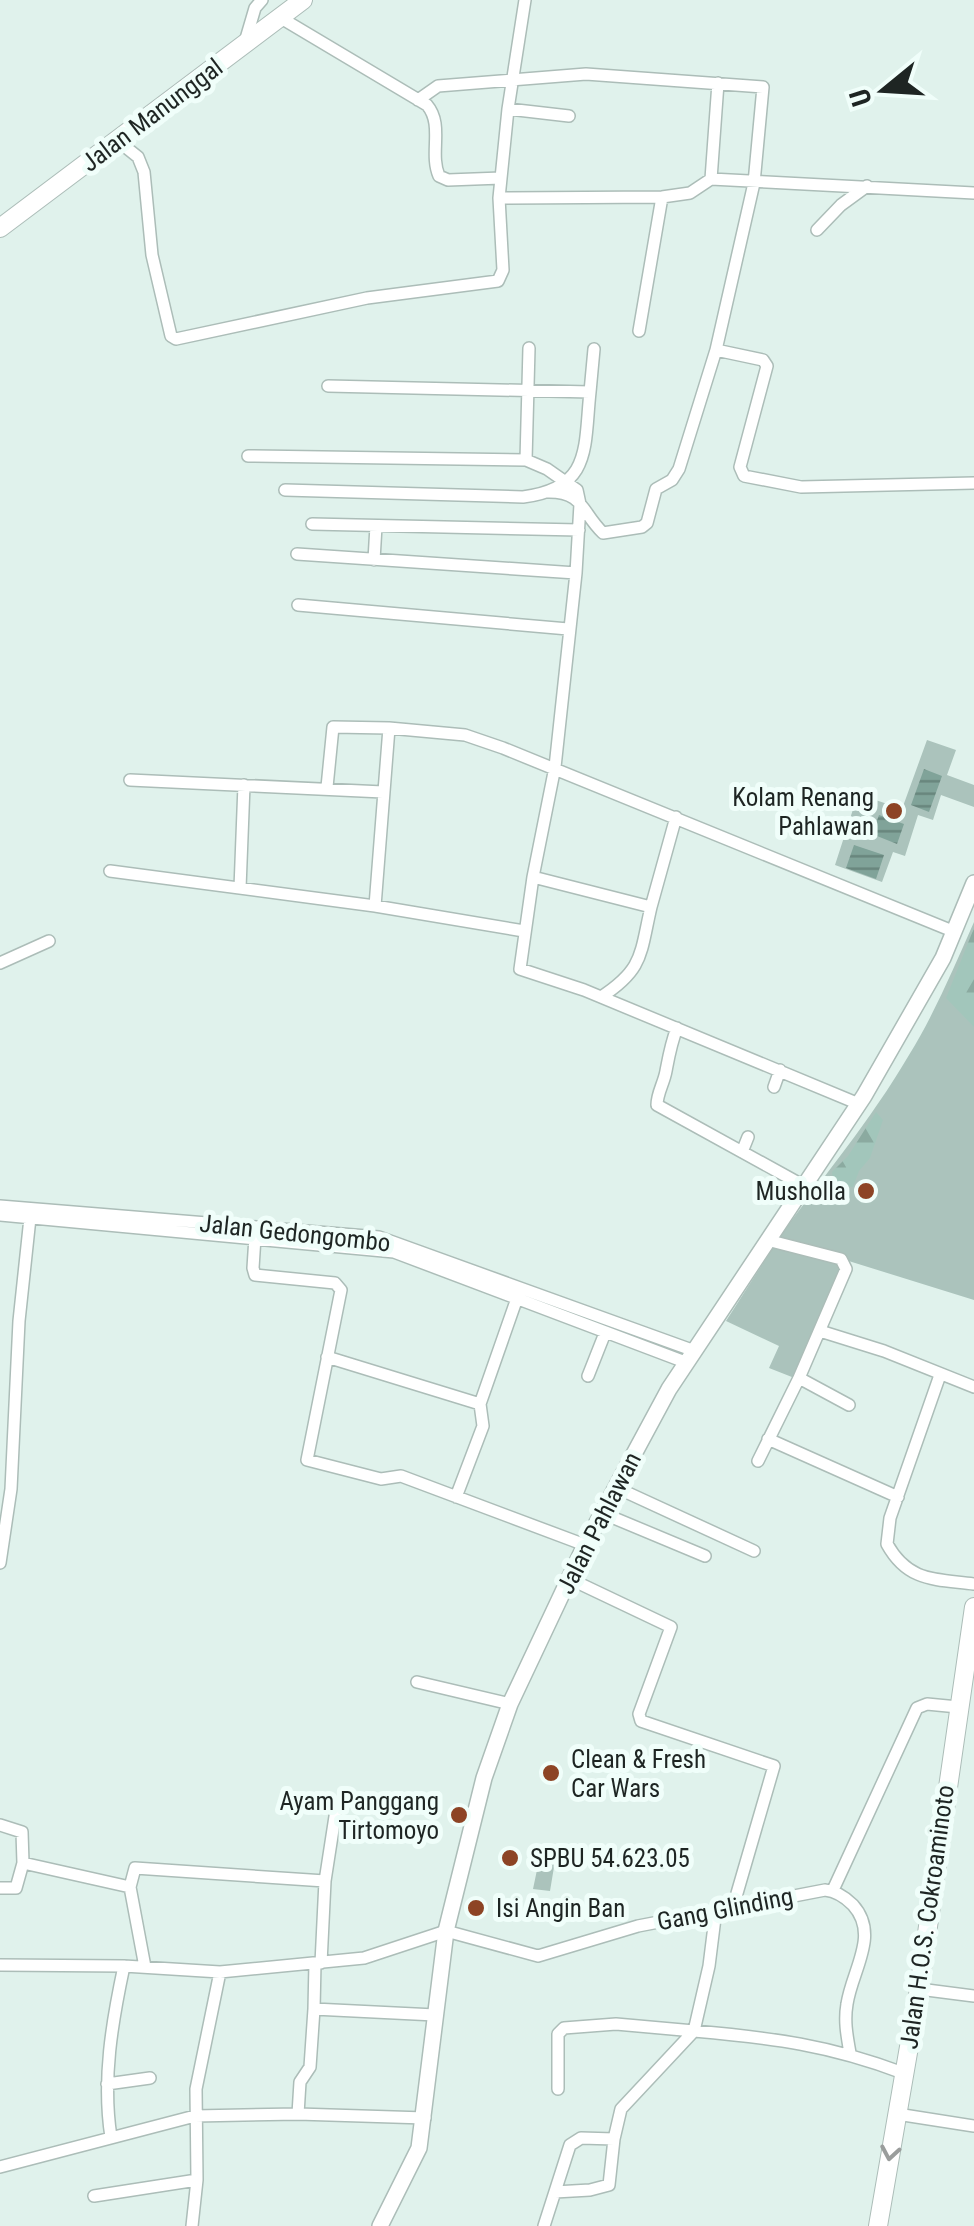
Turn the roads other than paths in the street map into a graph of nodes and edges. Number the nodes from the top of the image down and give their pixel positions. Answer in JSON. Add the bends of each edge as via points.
{"nodes":[{"id":1,"x":262,"y":0,"type":"edge"},
{"id":2,"x":303,"y":0,"type":"edge"},
{"id":3,"x":525,"y":0,"type":"edge"},
{"id":4,"x":281,"y":18,"type":"junction"},
{"id":5,"x":244,"y":46,"type":"junction"},
{"id":6,"x":513,"y":78,"type":"junction"},
{"id":7,"x":718,"y":83,"type":"junction"},
{"id":8,"x":418,"y":100,"type":"junction"},
{"id":9,"x":508,"y":109,"type":"junction"},
{"id":10,"x":569,"y":116,"type":"dead end"},
{"id":11,"x":118,"y":141,"type":"junction"},
{"id":12,"x":500,"y":178,"type":"junction"},
{"id":13,"x":711,"y":179,"type":"junction"},
{"id":14,"x":754,"y":183,"type":"junction"},
{"id":15,"x":867,"y":186,"type":"junction"},
{"id":16,"x":974,"y":193,"type":"edge"},
{"id":17,"x":662,"y":197,"type":"junction"},
{"id":18,"x":499,"y":198,"type":"junction"},
{"id":19,"x":0,"y":228,"type":"edge"},
{"id":20,"x":817,"y":230,"type":"dead end"},
{"id":21,"x":639,"y":331,"type":"dead end"},
{"id":22,"x":529,"y":348,"type":"dead end"},
{"id":23,"x":594,"y":349,"type":"dead end"},
{"id":24,"x":716,"y":350,"type":"junction"},
{"id":25,"x":328,"y":386,"type":"dead end"},
{"id":26,"x":528,"y":389,"type":"junction"},
{"id":27,"x":590,"y":392,"type":"junction"},
{"id":28,"x":248,"y":456,"type":"dead end"},
{"id":29,"x":526,"y":460,"type":"junction"},
{"id":30,"x":568,"y":482,"type":"junction"},
{"id":31,"x":974,"y":483,"type":"edge"},
{"id":32,"x":285,"y":490,"type":"dead end"},
{"id":33,"x":549,"y":492,"type":"junction"},
{"id":34,"x":580,"y":504,"type":"junction"},
{"id":35,"x":312,"y":524,"type":"dead end"},
{"id":36,"x":376,"y":526,"type":"junction"},
{"id":37,"x":579,"y":530,"type":"junction"},
{"id":38,"x":298,"y":554,"type":"dead end"},
{"id":39,"x":374,"y":560,"type":"junction"},
{"id":40,"x":576,"y":573,"type":"junction"},
{"id":41,"x":298,"y":605,"type":"dead end"},
{"id":42,"x":568,"y":629,"type":"junction"},
{"id":43,"x":389,"y":728,"type":"junction"},
{"id":44,"x":555,"y":767,"type":"junction"},
{"id":45,"x":130,"y":780,"type":"dead end"},
{"id":46,"x":244,"y":785,"type":"junction"},
{"id":47,"x":327,"y":788,"type":"junction"},
{"id":48,"x":383,"y":792,"type":"junction"},
{"id":49,"x":676,"y":818,"type":"junction"},
{"id":50,"x":110,"y":871,"type":"dead end"},
{"id":51,"x":533,"y":877,"type":"junction"},
{"id":52,"x":974,"y":883,"type":"edge"},
{"id":53,"x":240,"y":888,"type":"junction"},
{"id":54,"x":375,"y":906,"type":"junction"},
{"id":55,"x":651,"y":907,"type":"junction"},
{"id":56,"x":524,"y":931,"type":"junction"},
{"id":57,"x":955,"y":932,"type":"junction"},
{"id":58,"x":50,"y":941,"type":"dead end"},
{"id":59,"x":0,"y":963,"type":"edge"},
{"id":60,"x":600,"y":997,"type":"junction"},
{"id":61,"x":677,"y":1028,"type":"junction"},
{"id":62,"x":780,"y":1070,"type":"junction"},
{"id":63,"x":774,"y":1086,"type":"dead end"},
{"id":64,"x":859,"y":1104,"type":"junction"},
{"id":65,"x":748,"y":1137,"type":"dead end"},
{"id":66,"x":742,"y":1152,"type":"junction"},
{"id":67,"x":804,"y":1186,"type":"junction"},
{"id":68,"x":0,"y":1206,"type":"edge"},
{"id":69,"x":0,"y":1215,"type":"edge"},
{"id":70,"x":30,"y":1218,"type":"junction"},
{"id":71,"x":255,"y":1237,"type":"junction"},
{"id":72,"x":317,"y":1238,"type":"junction"},
{"id":73,"x":767,"y":1240,"type":"junction"},
{"id":74,"x":516,"y":1301,"type":"junction"},
{"id":75,"x":820,"y":1330,"type":"junction"},
{"id":76,"x":605,"y":1334,"type":"junction"},
{"id":77,"x":688,"y":1356,"type":"junction"},
{"id":78,"x":327,"y":1357,"type":"junction"},
{"id":79,"x":940,"y":1375,"type":"junction"},
{"id":80,"x":588,"y":1376,"type":"dead end"},
{"id":81,"x":799,"y":1378,"type":"junction"},
{"id":82,"x":974,"y":1387,"type":"edge"},
{"id":83,"x":480,"y":1404,"type":"junction"},
{"id":84,"x":850,"y":1405,"type":"dead end"},
{"id":85,"x":768,"y":1439,"type":"junction"},
{"id":86,"x":758,"y":1462,"type":"dead end"},
{"id":87,"x":615,"y":1486,"type":"junction"},
{"id":88,"x":456,"y":1497,"type":"junction"},
{"id":89,"x":898,"y":1497,"type":"junction"},
{"id":90,"x":602,"y":1513,"type":"junction"},
{"id":91,"x":585,"y":1545,"type":"junction"},
{"id":92,"x":754,"y":1552,"type":"dead end"},
{"id":93,"x":705,"y":1556,"type":"dead end"},
{"id":94,"x":0,"y":1563,"type":"edge"},
{"id":95,"x":570,"y":1578,"type":"junction"},
{"id":96,"x":974,"y":1584,"type":"edge"},
{"id":97,"x":974,"y":1608,"type":"edge"},
{"id":98,"x":417,"y":1682,"type":"dead end"},
{"id":99,"x":510,"y":1704,"type":"junction"},
{"id":100,"x":958,"y":1707,"type":"junction"},
{"id":101,"x":336,"y":1810,"type":"dead end"},
{"id":102,"x":0,"y":1825,"type":"edge"},
{"id":103,"x":22,"y":1863,"type":"junction"},
{"id":104,"x":325,"y":1881,"type":"junction"},
{"id":105,"x":130,"y":1887,"type":"junction"},
{"id":106,"x":0,"y":1888,"type":"edge"},
{"id":107,"x":833,"y":1890,"type":"junction"},
{"id":108,"x":733,"y":1907,"type":"junction"},
{"id":109,"x":716,"y":1910,"type":"junction"},
{"id":110,"x":446,"y":1932,"type":"junction"},
{"id":111,"x":318,"y":1963,"type":"junction"},
{"id":112,"x":0,"y":1965,"type":"edge"},
{"id":113,"x":124,"y":1966,"type":"junction"},
{"id":114,"x":145,"y":1967,"type":"junction"},
{"id":115,"x":220,"y":1972,"type":"junction"},
{"id":116,"x":919,"y":1988,"type":"junction"},
{"id":117,"x":974,"y":1996,"type":"edge"},
{"id":118,"x":314,"y":2009,"type":"junction"},
{"id":119,"x":435,"y":2014,"type":"junction"},
{"id":120,"x":694,"y":2031,"type":"junction"},
{"id":121,"x":850,"y":2053,"type":"junction"},
{"id":122,"x":903,"y":2073,"type":"junction"},
{"id":123,"x":150,"y":2078,"type":"dead end"},
{"id":124,"x":106,"y":2084,"type":"junction"},
{"id":125,"x":558,"y":2089,"type":"dead end"},
{"id":126,"x":298,"y":2114,"type":"junction"},
{"id":127,"x":897,"y":2114,"type":"junction"},
{"id":128,"x":196,"y":2116,"type":"junction"},
{"id":129,"x":425,"y":2118,"type":"junction"},
{"id":130,"x":974,"y":2126,"type":"edge"},
{"id":131,"x":112,"y":2137,"type":"junction"},
{"id":132,"x":614,"y":2139,"type":"junction"},
{"id":133,"x":0,"y":2167,"type":"edge"},
{"id":134,"x":197,"y":2180,"type":"junction"},
{"id":135,"x":555,"y":2192,"type":"junction"},
{"id":136,"x":94,"y":2196,"type":"dead end"},
{"id":137,"x":192,"y":2226,"type":"edge"},
{"id":138,"x":380,"y":2226,"type":"edge"},
{"id":139,"x":544,"y":2226,"type":"edge"},
{"id":140,"x":878,"y":2226,"type":"edge"}],
"edges":[{"from":1,"to":5,"type":"street"},
{"from":2,"to":4,"type":"highway","name":"Jalan Manunggal"},
{"from":3,"to":6,"type":"street"},
{"from":4,"to":5,"type":"highway","name":"Jalan Manunggal"},
{"from":4,"to":8,"type":"street"},
{"from":5,"to":11,"type":"highway","name":"Jalan Manunggal"},
{"from":6,"to":7,"type":"street","via":[[586,74]]},
{"from":6,"to":8,"type":"street","via":[[436,87]]},
{"from":6,"to":9,"type":"street"},
{"from":7,"to":13,"type":"street"},
{"from":7,"to":14,"type":"street","via":[[765,89]]},
{"from":8,"to":12,"type":"street","via":[[436,119],[439,176]]},
{"from":9,"to":10,"type":"street"},
{"from":9,"to":12,"type":"street"},
{"from":11,"to":18,"type":"street","via":[[144,172],[152,255],[173,339],[367,298],[498,281]]},
{"from":11,"to":19,"type":"highway","name":"Jalan Manunggal"},
{"from":12,"to":18,"type":"street"},
{"from":13,"to":14,"type":"street"},
{"from":13,"to":17,"type":"street","via":[[690,193]]},
{"from":14,"to":15,"type":"street"},
{"from":14,"to":24,"type":"street"},
{"from":15,"to":16,"type":"street"},
{"from":15,"to":20,"type":"street"},
{"from":17,"to":18,"type":"street"},
{"from":17,"to":21,"type":"street"},
{"from":22,"to":26,"type":"street"},
{"from":23,"to":27,"type":"street"},
{"from":24,"to":31,"type":"street","via":[[768,366],[740,468],[744,476],[801,487]]},
{"from":24,"to":34,"type":"street","via":[[679,469],[656,489],[646,523],[606,534]]},
{"from":25,"to":26,"type":"street"},
{"from":26,"to":27,"type":"street"},
{"from":26,"to":29,"type":"street"},
{"from":27,"to":30,"type":"street","via":[[583,460]]},
{"from":28,"to":29,"type":"street"},
{"from":29,"to":30,"type":"street"},
{"from":30,"to":33,"type":"street"},
{"from":30,"to":34,"type":"street"},
{"from":32,"to":33,"type":"street","via":[[523,497]]},
{"from":33,"to":34,"type":"street","via":[[571,494]]},
{"from":34,"to":37,"type":"street"},
{"from":35,"to":36,"type":"street"},
{"from":36,"to":37,"type":"street"},
{"from":36,"to":39,"type":"street"},
{"from":37,"to":40,"type":"street"},
{"from":38,"to":39,"type":"street"},
{"from":39,"to":40,"type":"street"},
{"from":40,"to":42,"type":"street"},
{"from":41,"to":42,"type":"street"},
{"from":42,"to":44,"type":"street"},
{"from":43,"to":44,"type":"street","via":[[465,735]]},
{"from":43,"to":47,"type":"street","via":[[333,727]]},
{"from":43,"to":48,"type":"street"},
{"from":44,"to":49,"type":"street"},
{"from":44,"to":51,"type":"street"},
{"from":45,"to":46,"type":"street"},
{"from":46,"to":47,"type":"street"},
{"from":46,"to":53,"type":"street"},
{"from":47,"to":48,"type":"street"},
{"from":48,"to":54,"type":"street"},
{"from":49,"to":55,"type":"street"},
{"from":49,"to":57,"type":"street"},
{"from":50,"to":53,"type":"street"},
{"from":51,"to":55,"type":"street"},
{"from":51,"to":56,"type":"street"},
{"from":52,"to":57,"type":"main road","name":"Jalan Pahlawan"},
{"from":53,"to":54,"type":"street"},
{"from":54,"to":56,"type":"street"},
{"from":55,"to":60,"type":"street","via":[[638,964]]},
{"from":56,"to":60,"type":"street","via":[[520,970]]},
{"from":57,"to":64,"type":"main road","name":"Jalan Pahlawan"},
{"from":58,"to":59,"type":"street"},
{"from":60,"to":61,"type":"street"},
{"from":61,"to":62,"type":"street"},
{"from":61,"to":66,"type":"street","via":[[657,1105]]},
{"from":62,"to":63,"type":"street"},
{"from":62,"to":64,"type":"street"},
{"from":64,"to":67,"type":"main road","name":"Jalan Pahlawan"},
{"from":65,"to":66,"type":"street"},
{"from":66,"to":67,"type":"street"},
{"from":67,"to":73,"type":"main road","name":"Jalan Pahlawan"},
{"from":68,"to":72,"type":"street","name":"Jalan Gedongombo"},
{"from":69,"to":70,"type":"street","name":"Jalan Gedongombo"},
{"from":70,"to":71,"type":"street","name":"Jalan Gedongombo"},
{"from":70,"to":94,"type":"street"},
{"from":71,"to":72,"type":"street","name":"Jalan Gedongombo"},
{"from":71,"to":78,"type":"street","via":[[255,1275],[341,1287]]},
{"from":72,"to":74,"type":"street","name":"Jalan Gedongombo","via":[[394,1252]]},
{"from":72,"to":77,"type":"street","name":"Jalan Gedongombo","via":[[396,1242]]},
{"from":73,"to":75,"type":"street","via":[[844,1260],[845,1276]]},
{"from":73,"to":77,"type":"main road","name":"Jalan Pahlawan"},
{"from":74,"to":76,"type":"street","name":"Jalan Gedongombo"},
{"from":74,"to":83,"type":"street"},
{"from":75,"to":79,"type":"street"},
{"from":75,"to":81,"type":"street"},
{"from":76,"to":77,"type":"street","name":"Jalan Gedongombo"},
{"from":76,"to":80,"type":"street"},
{"from":77,"to":87,"type":"main road","name":"Jalan Pahlawan"},
{"from":78,"to":83,"type":"street"},
{"from":78,"to":88,"type":"street","via":[[307,1460],[381,1479],[401,1476]]},
{"from":79,"to":82,"type":"street"},
{"from":79,"to":89,"type":"street"},
{"from":81,"to":84,"type":"street"},
{"from":81,"to":85,"type":"street"},
{"from":83,"to":88,"type":"street","via":[[483,1426]]},
{"from":85,"to":86,"type":"street"},
{"from":85,"to":89,"type":"street"},
{"from":87,"to":90,"type":"main road","name":"Jalan Pahlawan"},
{"from":87,"to":92,"type":"street"},
{"from":88,"to":91,"type":"street"},
{"from":89,"to":96,"type":"street","via":[[886,1531],[902,1566],[917,1576]]},
{"from":90,"to":91,"type":"main road","name":"Jalan Pahlawan"},
{"from":90,"to":93,"type":"street"},
{"from":91,"to":95,"type":"main road","name":"Jalan Pahlawan"},
{"from":95,"to":99,"type":"main road","name":"Jalan Pahlawan"},
{"from":95,"to":108,"type":"street","via":[[672,1628],[640,1721],[774,1766]]},
{"from":97,"to":100,"type":"highway","name":"Jalan H.O.S. Cokroaminoto"},
{"from":98,"to":99,"type":"street"},
{"from":99,"to":110,"type":"main road","name":"Jalan Pahlawan","via":[[484,1778]]},
{"from":100,"to":107,"type":"street","via":[[916,1708]]},
{"from":100,"to":116,"type":"highway","name":"Jalan H.O.S. Cokroaminoto"},
{"from":101,"to":104,"type":"street"},
{"from":102,"to":103,"type":"street","via":[[22,1832]]},
{"from":103,"to":105,"type":"street"},
{"from":103,"to":106,"type":"street","via":[[16,1888]]},
{"from":104,"to":105,"type":"street","via":[[140,1867],[132,1871]]},
{"from":104,"to":111,"type":"street"},
{"from":105,"to":114,"type":"street"},
{"from":107,"to":108,"type":"street","name":"Gang Glinding"},
{"from":107,"to":121,"type":"street","via":[[861,1916],[866,1935],[847,2004]]},
{"from":108,"to":109,"type":"street","name":"Gang Glinding"},
{"from":109,"to":110,"type":"street","name":"Gang Glinding","via":[[538,1956]]},
{"from":109,"to":120,"type":"street"},
{"from":110,"to":111,"type":"street","via":[[374,1956]]},
{"from":110,"to":119,"type":"main road","name":"Jalan Pahlawan"},
{"from":111,"to":115,"type":"street"},
{"from":111,"to":118,"type":"street"},
{"from":112,"to":113,"type":"street"},
{"from":113,"to":114,"type":"street"},
{"from":113,"to":124,"type":"street"},
{"from":114,"to":115,"type":"street"},
{"from":115,"to":128,"type":"street"},
{"from":116,"to":117,"type":"street"},
{"from":116,"to":122,"type":"highway","name":"Jalan H.O.S. Cokroaminoto"},
{"from":118,"to":119,"type":"street"},
{"from":118,"to":126,"type":"street"},
{"from":119,"to":129,"type":"main road","name":"Jalan Pahlawan"},
{"from":120,"to":121,"type":"street"},
{"from":120,"to":125,"type":"street","via":[[616,2024],[564,2028],[558,2034]]},
{"from":120,"to":132,"type":"street","via":[[621,2108]]},
{"from":121,"to":122,"type":"street"},
{"from":122,"to":127,"type":"highway","name":"Jalan H.O.S. Cokroaminoto"},
{"from":123,"to":124,"type":"street"},
{"from":124,"to":131,"type":"street"},
{"from":126,"to":128,"type":"street"},
{"from":126,"to":129,"type":"street"},
{"from":127,"to":130,"type":"street"},
{"from":127,"to":140,"type":"highway","name":"Jalan H.O.S. Cokroaminoto","one_way":true},
{"from":128,"to":131,"type":"street"},
{"from":128,"to":134,"type":"street"},
{"from":129,"to":138,"type":"main road","name":"Jalan Pahlawan","via":[[415,2160]]},
{"from":131,"to":133,"type":"street"},
{"from":132,"to":135,"type":"street","via":[[572,2142]]},
{"from":132,"to":135,"type":"street","via":[[609,2185]]},
{"from":134,"to":136,"type":"street"},
{"from":134,"to":137,"type":"street"},
{"from":135,"to":139,"type":"street"}]}
